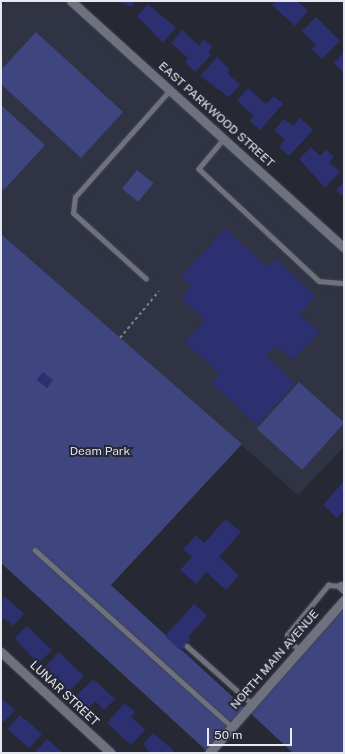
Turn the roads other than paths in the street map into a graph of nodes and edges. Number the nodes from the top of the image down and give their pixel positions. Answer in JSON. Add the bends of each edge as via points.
{"nodes":[{"id":1,"x":71,"y":1,"type":"edge"},
{"id":2,"x":170,"y":90,"type":"junction"},
{"id":3,"x":224,"y":139,"type":"junction"},
{"id":4,"x":344,"y":248,"type":"edge"},
{"id":5,"x":146,"y":279,"type":"dead end"},
{"id":6,"x":344,"y":283,"type":"edge"},
{"id":7,"x":35,"y":550,"type":"dead end"},
{"id":8,"x":342,"y":588,"type":"edge"},
{"id":9,"x":344,"y":600,"type":"edge"},
{"id":10,"x":187,"y":646,"type":"dead end"},
{"id":11,"x":300,"y":651,"type":"junction"},
{"id":12,"x":1,"y":652,"type":"edge"},
{"id":13,"x":252,"y":704,"type":"junction"},
{"id":14,"x":232,"y":727,"type":"junction"},
{"id":15,"x":111,"y":753,"type":"edge"},
{"id":16,"x":209,"y":753,"type":"edge"}],
"edges":[{"from":1,"to":2,"type":"street","name":"EAST PARKWOOD STREET"},
{"from":2,"to":3,"type":"street","name":"EAST PARKWOOD STREET"},
{"from":2,"to":5,"type":"lane","via":[[75,197],[73,213]]},
{"from":3,"to":4,"type":"street","name":"EAST PARKWOOD STREET"},
{"from":3,"to":6,"type":"lane","via":[[198,169],[319,280]]},
{"from":7,"to":14,"type":"lane"},
{"from":8,"to":11,"type":"lane","via":[[328,585],[287,635],[288,640]]},
{"from":9,"to":11,"type":"street","name":"NORTH MAIN AVENUE"},
{"from":10,"to":13,"type":"lane"},
{"from":11,"to":13,"type":"street","name":"NORTH MAIN AVENUE"},
{"from":12,"to":15,"type":"street","name":"LUNAR STREET"},
{"from":13,"to":14,"type":"street","name":"NORTH MAIN AVENUE"},
{"from":14,"to":16,"type":"street","name":"NORTH MAIN AVENUE"}]}
